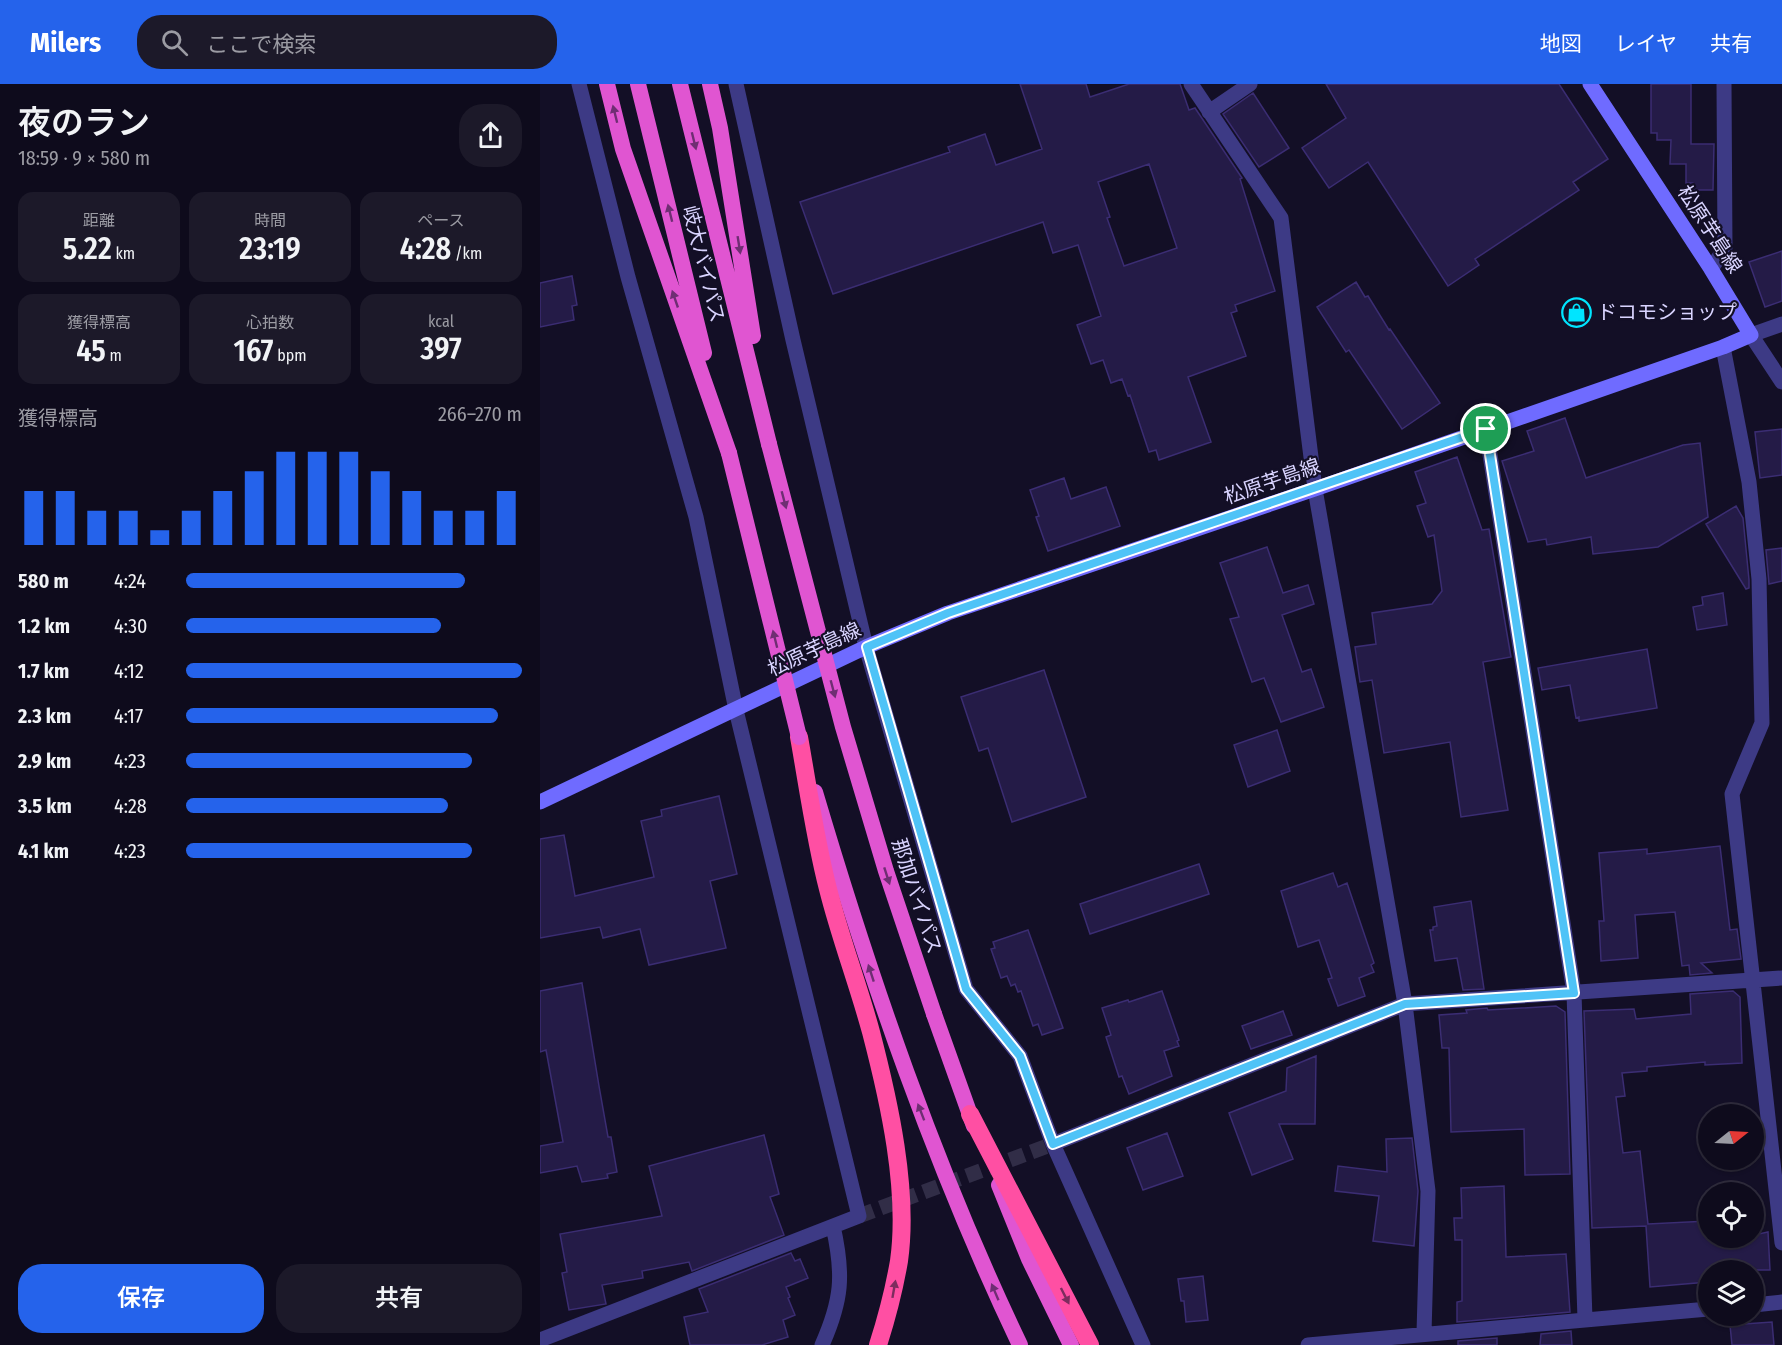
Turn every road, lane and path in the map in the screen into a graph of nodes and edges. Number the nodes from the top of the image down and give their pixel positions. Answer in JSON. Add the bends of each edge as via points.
{"nodes":[{"id":1,"x":579,"y":84,"type":"edge"},
{"id":2,"x":607,"y":84,"type":"edge"},
{"id":3,"x":638,"y":84,"type":"edge"},
{"id":4,"x":680,"y":84,"type":"edge"},
{"id":5,"x":710,"y":84,"type":"edge"},
{"id":6,"x":736,"y":84,"type":"edge"},
{"id":7,"x":1191,"y":84,"type":"edge"},
{"id":8,"x":1250,"y":84,"type":"edge"},
{"id":9,"x":1590,"y":84,"type":"edge"},
{"id":10,"x":1724,"y":84,"type":"edge"},
{"id":11,"x":1209,"y":112,"type":"junction"},
{"id":12,"x":1711,"y":269,"type":"junction"},
{"id":13,"x":1782,"y":324,"type":"edge"},
{"id":14,"x":1751,"y":335,"type":"junction"},
{"id":15,"x":1723,"y":347,"type":"junction"},
{"id":16,"x":1782,"y":382,"type":"edge"},
{"id":17,"x":1486,"y":429,"type":"junction"},
{"id":18,"x":769,"y":444,"type":"junction"},
{"id":19,"x":729,"y":453,"type":"junction"},
{"id":20,"x":1315,"y":489,"type":"junction"},
{"id":21,"x":867,"y":647,"type":"junction"},
{"id":22,"x":736,"y":710,"type":"junction"},
{"id":23,"x":799,"y":737,"type":"junction"},
{"id":24,"x":540,"y":802,"type":"edge"},
{"id":25,"x":1782,"y":978,"type":"edge"},
{"id":26,"x":1754,"y":981,"type":"junction"},
{"id":27,"x":1574,"y":993,"type":"junction"},
{"id":28,"x":1405,"y":1004,"type":"junction"},
{"id":29,"x":970,"y":1114,"type":"junction"},
{"id":30,"x":1053,"y":1144,"type":"junction"},
{"id":31,"x":833,"y":1226,"type":"junction"},
{"id":32,"x":1782,"y":1243,"type":"edge"},
{"id":33,"x":1782,"y":1302,"type":"edge"},
{"id":34,"x":1764,"y":1304,"type":"edge"},
{"id":35,"x":1698,"y":1310,"type":"edge"},
{"id":36,"x":1585,"y":1319,"type":"junction"},
{"id":37,"x":1424,"y":1333,"type":"junction"},
{"id":38,"x":543,"y":1341,"type":"edge"},
{"id":39,"x":822,"y":1345,"type":"edge"},
{"id":40,"x":878,"y":1345,"type":"edge"},
{"id":41,"x":1020,"y":1345,"type":"edge"},
{"id":42,"x":1071,"y":1345,"type":"edge"},
{"id":43,"x":1090,"y":1345,"type":"edge"},
{"id":44,"x":1143,"y":1345,"type":"edge"},
{"id":45,"x":1308,"y":1345,"type":"edge"}],
"edges":[{"from":1,"to":22,"type":"street","via":[[628,277],[696,517]]},
{"from":19,"to":2,"type":"highway","one_way":true,"via":[[623,149]]},
{"from":19,"to":3,"type":"highway","name":"岐大バイパス","one_way":true},
{"from":4,"to":18,"type":"highway","name":"岐大バイパス","one_way":true},
{"from":5,"to":18,"type":"highway","one_way":true},
{"from":6,"to":21,"type":"street"},
{"from":7,"to":11,"type":"street"},
{"from":8,"to":11,"type":"street"},
{"from":9,"to":12,"type":"main road","name":"松原芋島線"},
{"from":10,"to":12,"type":"street","via":[[1725,248]]},
{"from":11,"to":20,"type":"street","via":[[1281,218]]},
{"from":12,"to":14,"type":"main road","name":"松原芋島線"},
{"from":13,"to":14,"type":"street"},
{"from":14,"to":15,"type":"main road","name":"松原芋島線"},
{"from":14,"to":16,"type":"street"},
{"from":15,"to":17,"type":"main road","name":"松原芋島線"},
{"from":15,"to":26,"type":"street","via":[[1749,482],[1759,579],[1762,723],[1732,794]]},
{"from":17,"to":20,"type":"main road","name":"松原芋島線"},
{"from":17,"to":27,"type":"street"},
{"from":18,"to":29,"type":"highway","name":"那加バイパス","one_way":true,"bridge":true,"via":[[843,727],[886,871]]},
{"from":23,"to":19,"type":"highway","one_way":true,"bridge":true},
{"from":20,"to":21,"type":"main road","name":"松原芋島線","via":[[948,613]]},
{"from":20,"to":28,"type":"street"},
{"from":21,"to":22,"type":"main road","name":"松原芋島線"},
{"from":21,"to":30,"type":"street","via":[[966,989],[1020,1056]]},
{"from":22,"to":24,"type":"main road","name":"松原芋島線"},
{"from":22,"to":31,"type":"street","via":[[859,1216]]},
{"from":40,"to":23,"type":"highway","one_way":true,"via":[[890,1311],[899,1259],[895,1147],[871,1032],[827,888]]},
{"from":41,"to":23,"type":"highway","one_way":true,"via":[[955,1201],[890,1028],[845,895]]},
{"from":25,"to":26,"type":"street"},
{"from":26,"to":27,"type":"street"},
{"from":26,"to":32,"type":"street"},
{"from":27,"to":28,"type":"street"},
{"from":27,"to":36,"type":"street"},
{"from":28,"to":30,"type":"street"},
{"from":28,"to":37,"type":"street","via":[[1428,1191]]},
{"from":29,"to":42,"type":"highway","name":"那加バイパス","via":[[1029,1259]]},
{"from":29,"to":43,"type":"highway","one_way":true},
{"from":30,"to":44,"type":"street"},
{"from":31,"to":38,"type":"street"},
{"from":31,"to":39,"type":"street","via":[[841,1282],[834,1318]]},
{"from":33,"to":34,"type":"street"},
{"from":35,"to":36,"type":"street"},
{"from":36,"to":37,"type":"street"},
{"from":37,"to":45,"type":"street"}]}
